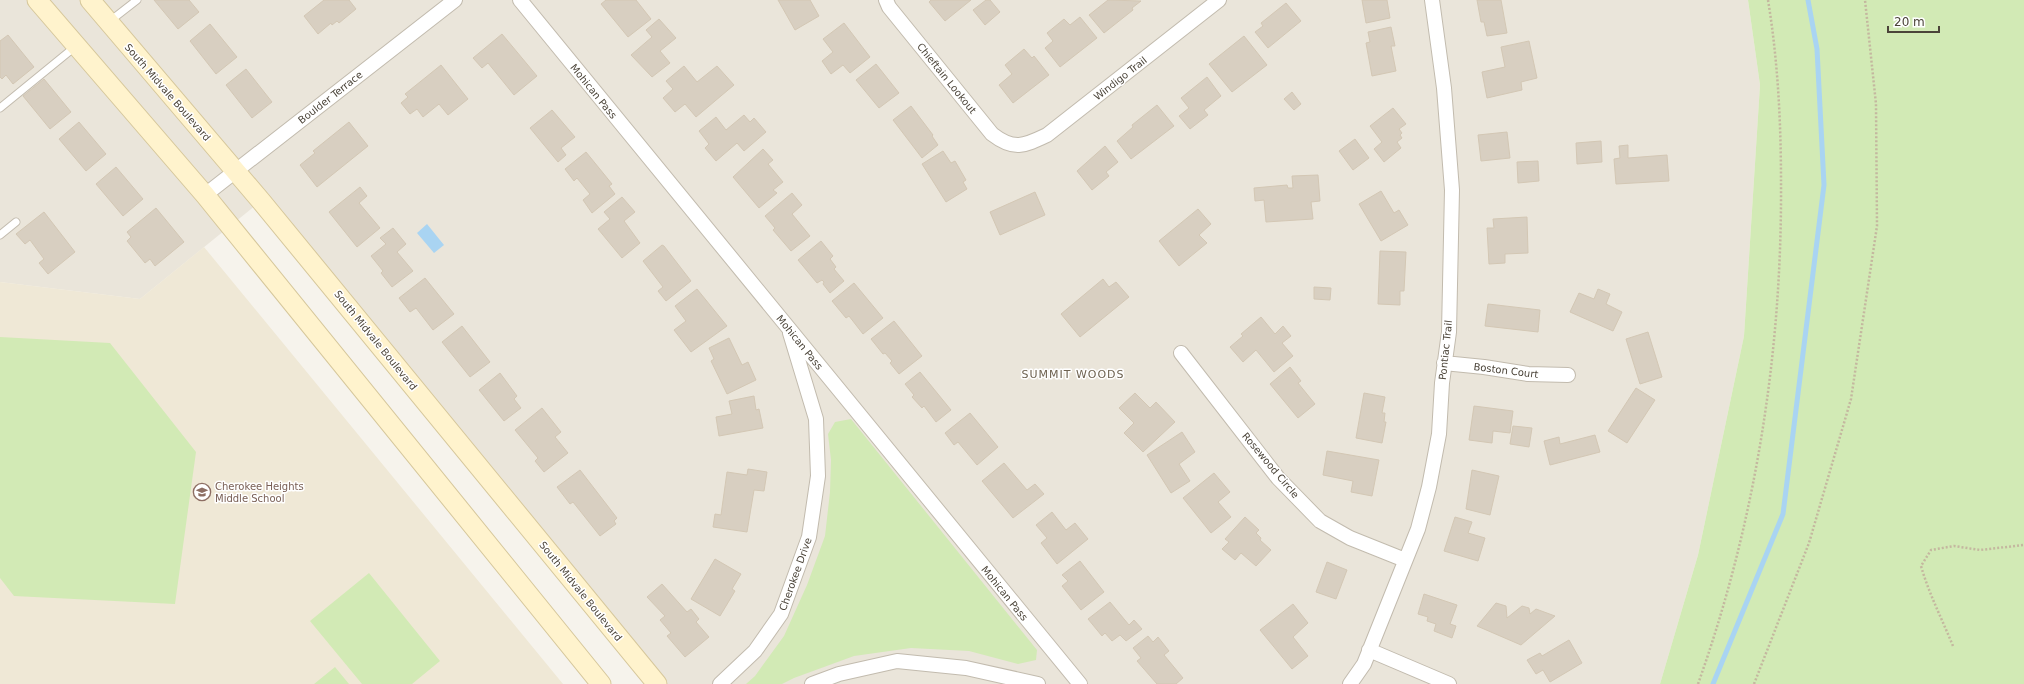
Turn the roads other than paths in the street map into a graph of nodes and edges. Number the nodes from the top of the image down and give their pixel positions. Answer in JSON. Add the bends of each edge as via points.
{"nodes":[{"id":1,"x":37,"y":0,"type":"edge"},
{"id":2,"x":90,"y":0,"type":"edge"},
{"id":3,"x":137,"y":0,"type":"edge"},
{"id":4,"x":455,"y":0,"type":"edge"},
{"id":5,"x":520,"y":0,"type":"edge"},
{"id":6,"x":886,"y":0,"type":"edge"},
{"id":7,"x":1219,"y":0,"type":"edge"},
{"id":8,"x":1432,"y":0,"type":"edge"},
{"id":9,"x":108,"y":22,"type":"junction"},
{"id":10,"x":77,"y":46,"type":"junction"},
{"id":11,"x":0,"y":108,"type":"edge"},
{"id":12,"x":1016,"y":146,"type":"joint"},
{"id":13,"x":236,"y":171,"type":"junction"},
{"id":14,"x":205,"y":194,"type":"junction"},
{"id":15,"x":16,"y":222,"type":"dead end"},
{"id":16,"x":0,"y":235,"type":"edge"},
{"id":17,"x":788,"y":327,"type":"junction"},
{"id":18,"x":1180,"y":353,"type":"dead end"},
{"id":19,"x":1444,"y":363,"type":"junction"},
{"id":20,"x":1568,"y":375,"type":"dead end"},
{"id":21,"x":1405,"y":560,"type":"junction"},
{"id":22,"x":1369,"y":650,"type":"junction"},
{"id":23,"x":601,"y":684,"type":"edge"},
{"id":24,"x":658,"y":684,"type":"edge"},
{"id":25,"x":720,"y":684,"type":"edge"},
{"id":26,"x":812,"y":684,"type":"edge"},
{"id":27,"x":1038,"y":684,"type":"edge"},
{"id":28,"x":1080,"y":684,"type":"edge"},
{"id":29,"x":1350,"y":684,"type":"edge"},
{"id":30,"x":1449,"y":684,"type":"edge"}],
"edges":[{"from":1,"to":10,"type":"main road"},
{"from":2,"to":9,"type":"main road","name":"South Midvale Boulevard"},
{"from":3,"to":9,"type":"lane"},
{"from":4,"to":13,"type":"street","name":"Boulder Terrace"},
{"from":5,"to":17,"type":"street","name":"Mohican Pass"},
{"from":6,"to":12,"type":"street","name":"Chieftain Lookout","via":[[992,134],[1004,143]]},
{"from":7,"to":12,"type":"street","name":"Windigo Trail","via":[[1048,134],[1028,144]]},
{"from":8,"to":19,"type":"street","name":"Pontiac Trail","via":[[1444,88],[1452,190],[1448,332]]},
{"from":9,"to":13,"type":"main road","name":"South Midvale Boulevard"},
{"from":10,"to":11,"type":"lane"},
{"from":10,"to":14,"type":"main road"},
{"from":13,"to":14,"type":"street","name":"Boulder Terrace"},
{"from":13,"to":24,"type":"main road","name":"South Midvale Boulevard"},
{"from":14,"to":23,"type":"main road"},
{"from":15,"to":16,"type":"lane"},
{"from":17,"to":25,"type":"street","name":"Cherokee Drive","via":[[816,419],[818,476],[809,537],[781,614],[755,651]]},
{"from":17,"to":28,"type":"street","name":"Mohican Pass"},
{"from":18,"to":21,"type":"street","name":"Rosewood Circle","via":[[1278,478],[1320,521],[1350,538]]},
{"from":19,"to":20,"type":"street","name":"Boston Court","via":[[1528,374]]},
{"from":19,"to":21,"type":"street","name":"Pontiac Trail","via":[[1439,434],[1429,486],[1418,529]]},
{"from":21,"to":22,"type":"street","name":"Pontiac Trail"},
{"from":22,"to":29,"type":"street","name":"Pontiac Trail","via":[[1364,664]]},
{"from":22,"to":30,"type":"street"},
{"from":26,"to":27,"type":"street","via":[[839,674],[897,661],[966,668]]}]}
